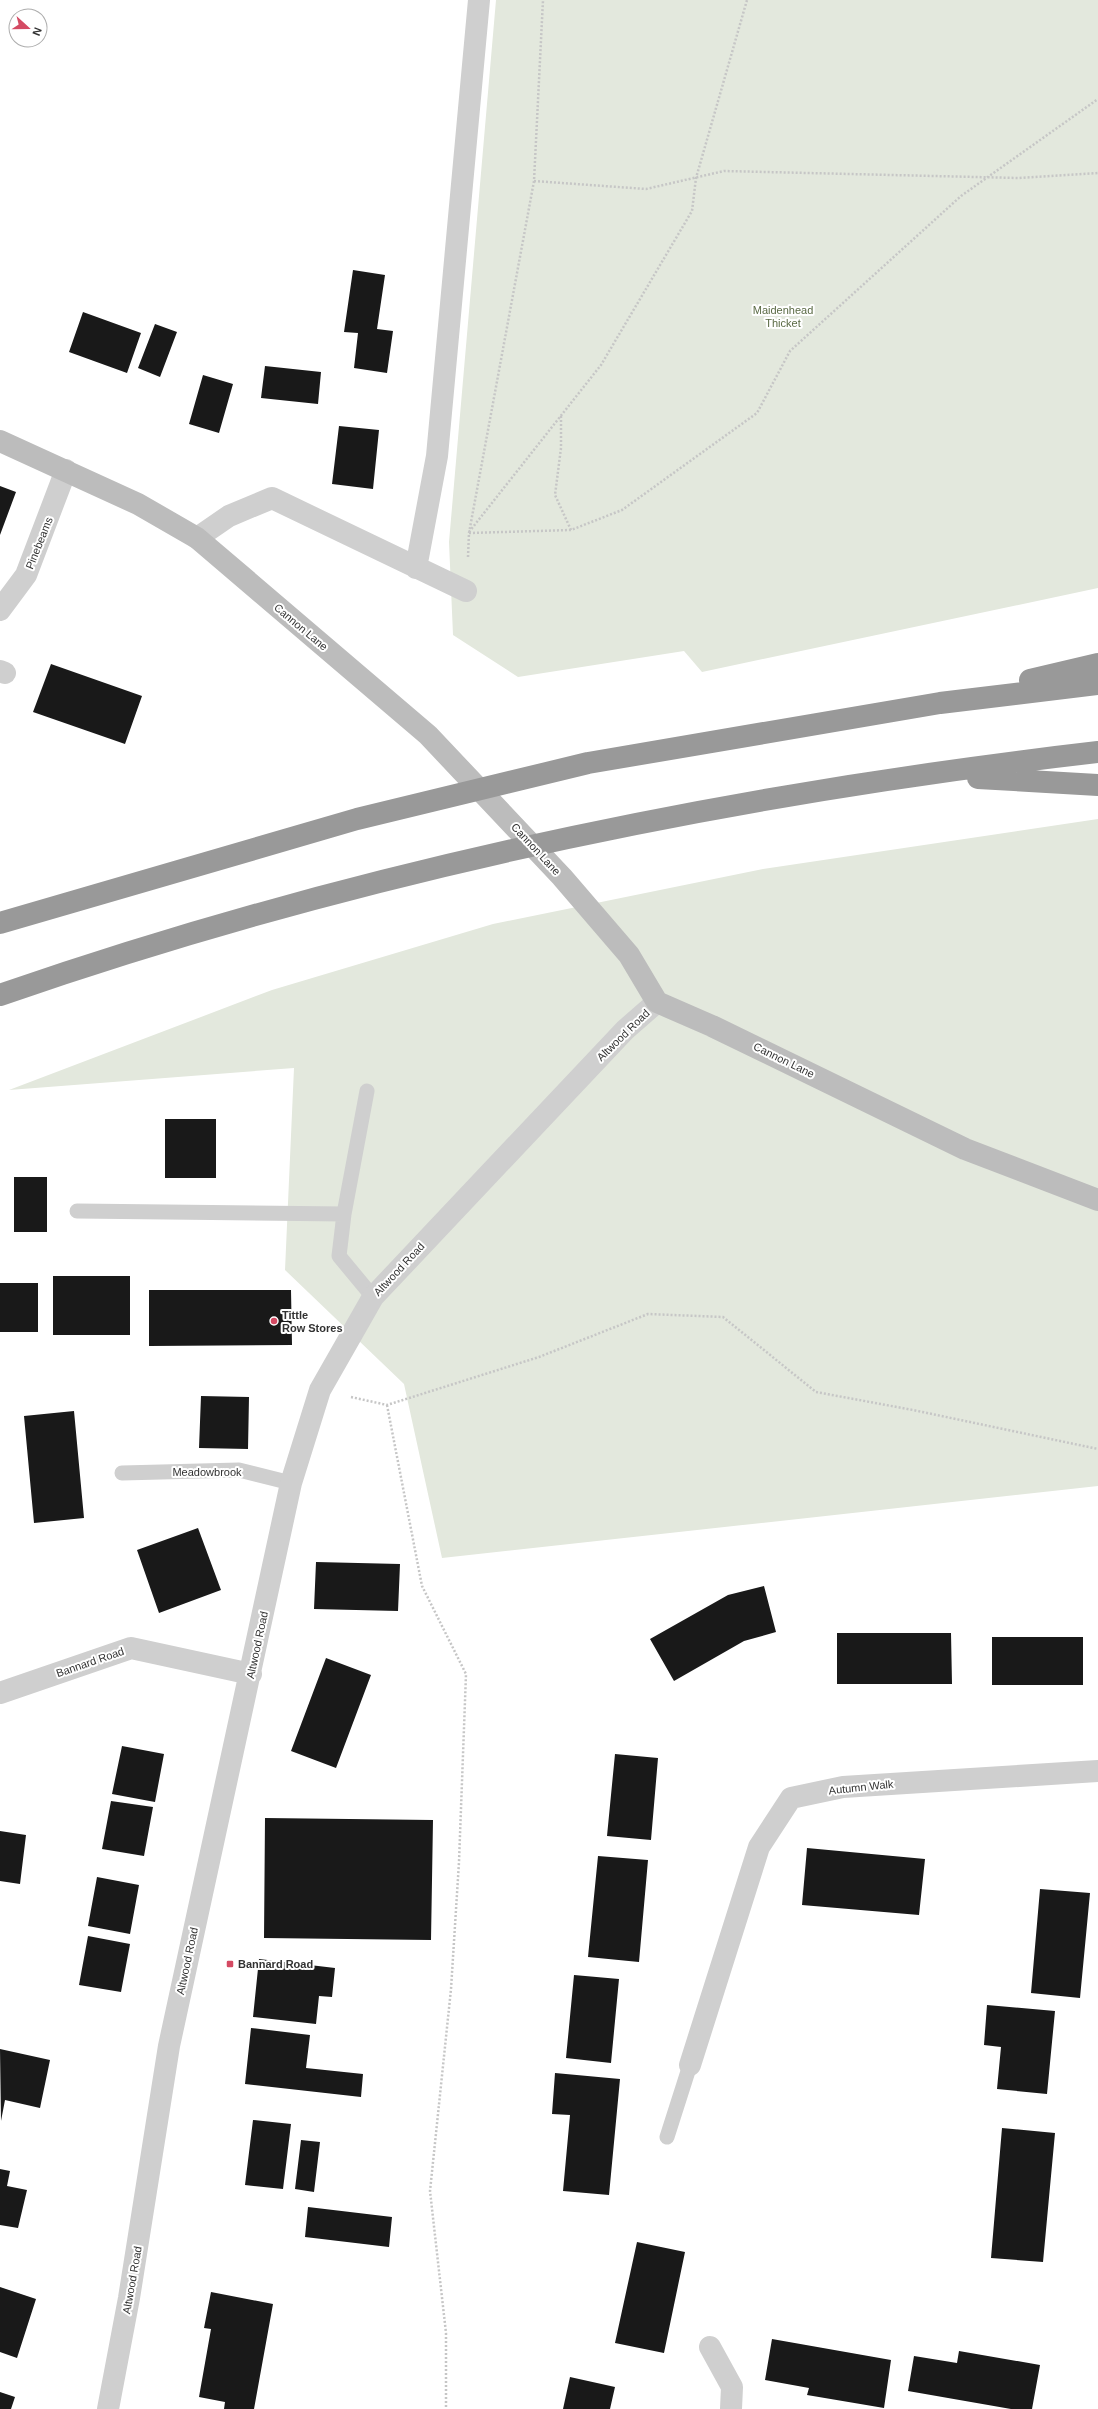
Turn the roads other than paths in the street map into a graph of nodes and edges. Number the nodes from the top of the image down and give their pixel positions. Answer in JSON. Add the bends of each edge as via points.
{"nodes":[{"id":1,"x":479,"y":0,"type":"edge"},
{"id":2,"x":0,"y":441,"type":"edge"},
{"id":3,"x":66,"y":470,"type":"junction"},
{"id":4,"x":197,"y":538,"type":"junction"},
{"id":5,"x":416,"y":568,"type":"junction"},
{"id":6,"x":466,"y":591,"type":"dead end"},
{"id":7,"x":0,"y":610,"type":"edge"},
{"id":8,"x":1098,"y":664,"type":"edge"},
{"id":9,"x":1098,"y":684,"type":"edge"},
{"id":10,"x":940,"y":703,"type":"junction"},
{"id":11,"x":1098,"y":752,"type":"edge"},
{"id":12,"x":928,"y":774,"type":"junction"},
{"id":13,"x":1098,"y":785,"type":"edge"},
{"id":14,"x":0,"y":923,"type":"edge"},
{"id":15,"x":0,"y":995,"type":"edge"},
{"id":16,"x":657,"y":1002,"type":"junction"},
{"id":17,"x":367,"y":1091,"type":"dead end"},
{"id":18,"x":1098,"y":1200,"type":"edge"},
{"id":19,"x":76,"y":1211,"type":"dead end"},
{"id":20,"x":344,"y":1214,"type":"junction"},
{"id":21,"x":373,"y":1297,"type":"junction"},
{"id":22,"x":122,"y":1473,"type":"dead end"},
{"id":23,"x":291,"y":1483,"type":"junction"},
{"id":24,"x":251,"y":1674,"type":"junction"},
{"id":25,"x":0,"y":1693,"type":"edge"},
{"id":26,"x":1098,"y":1771,"type":"edge"},
{"id":27,"x":690,"y":2065,"type":"joint"},
{"id":28,"x":666,"y":2137,"type":"dead end"},
{"id":29,"x":710,"y":2347,"type":"dead end"},
{"id":30,"x":108,"y":2409,"type":"edge"},
{"id":31,"x":731,"y":2409,"type":"edge"}],
"edges":[{"from":1,"to":5,"type":"street","via":[[436,456]]},
{"from":2,"to":3,"type":"street","name":"Cannon Lane"},
{"from":3,"to":4,"type":"street","name":"Cannon Lane","via":[[138,504]]},
{"from":3,"to":7,"type":"street","name":"Pinebeams","via":[[26,575]]},
{"from":4,"to":5,"type":"street","via":[[229,516],[272,498]]},
{"from":4,"to":16,"type":"street","name":"Cannon Lane","via":[[428,735],[562,877],[629,955]]},
{"from":5,"to":6,"type":"street"},
{"from":8,"to":10,"type":"highway"},
{"from":9,"to":10,"type":"highway"},
{"from":10,"to":14,"type":"highway","via":[[588,763],[357,819]]},
{"from":11,"to":12,"type":"highway"},
{"from":12,"to":13,"type":"highway"},
{"from":12,"to":15,"type":"highway","via":[[647,820],[523,846],[197,931]]},
{"from":16,"to":18,"type":"street","name":"Cannon Lane","via":[[712,1026],[965,1149]]},
{"from":16,"to":21,"type":"street","name":"Altwood Road","via":[[625,1030]]},
{"from":17,"to":20,"type":"lane"},
{"from":19,"to":20,"type":"lane"},
{"from":20,"to":21,"type":"lane","via":[[339,1256]]},
{"from":21,"to":23,"type":"street","name":"Altwood Road","via":[[320,1390]]},
{"from":22,"to":23,"type":"lane","name":"Meadowbrook","via":[[239,1470]]},
{"from":23,"to":24,"type":"street","name":"Altwood Road"},
{"from":24,"to":25,"type":"street","name":"Bannard Road","via":[[131,1648]]},
{"from":24,"to":30,"type":"street","name":"Altwood Road","via":[[169,2046],[129,2298]]},
{"from":26,"to":27,"type":"street","name":"Autumn Walk","via":[[843,1787],[791,1798],[759,1847]]},
{"from":27,"to":28,"type":"lane"},
{"from":29,"to":31,"type":"street","via":[[732,2387]]}]}
